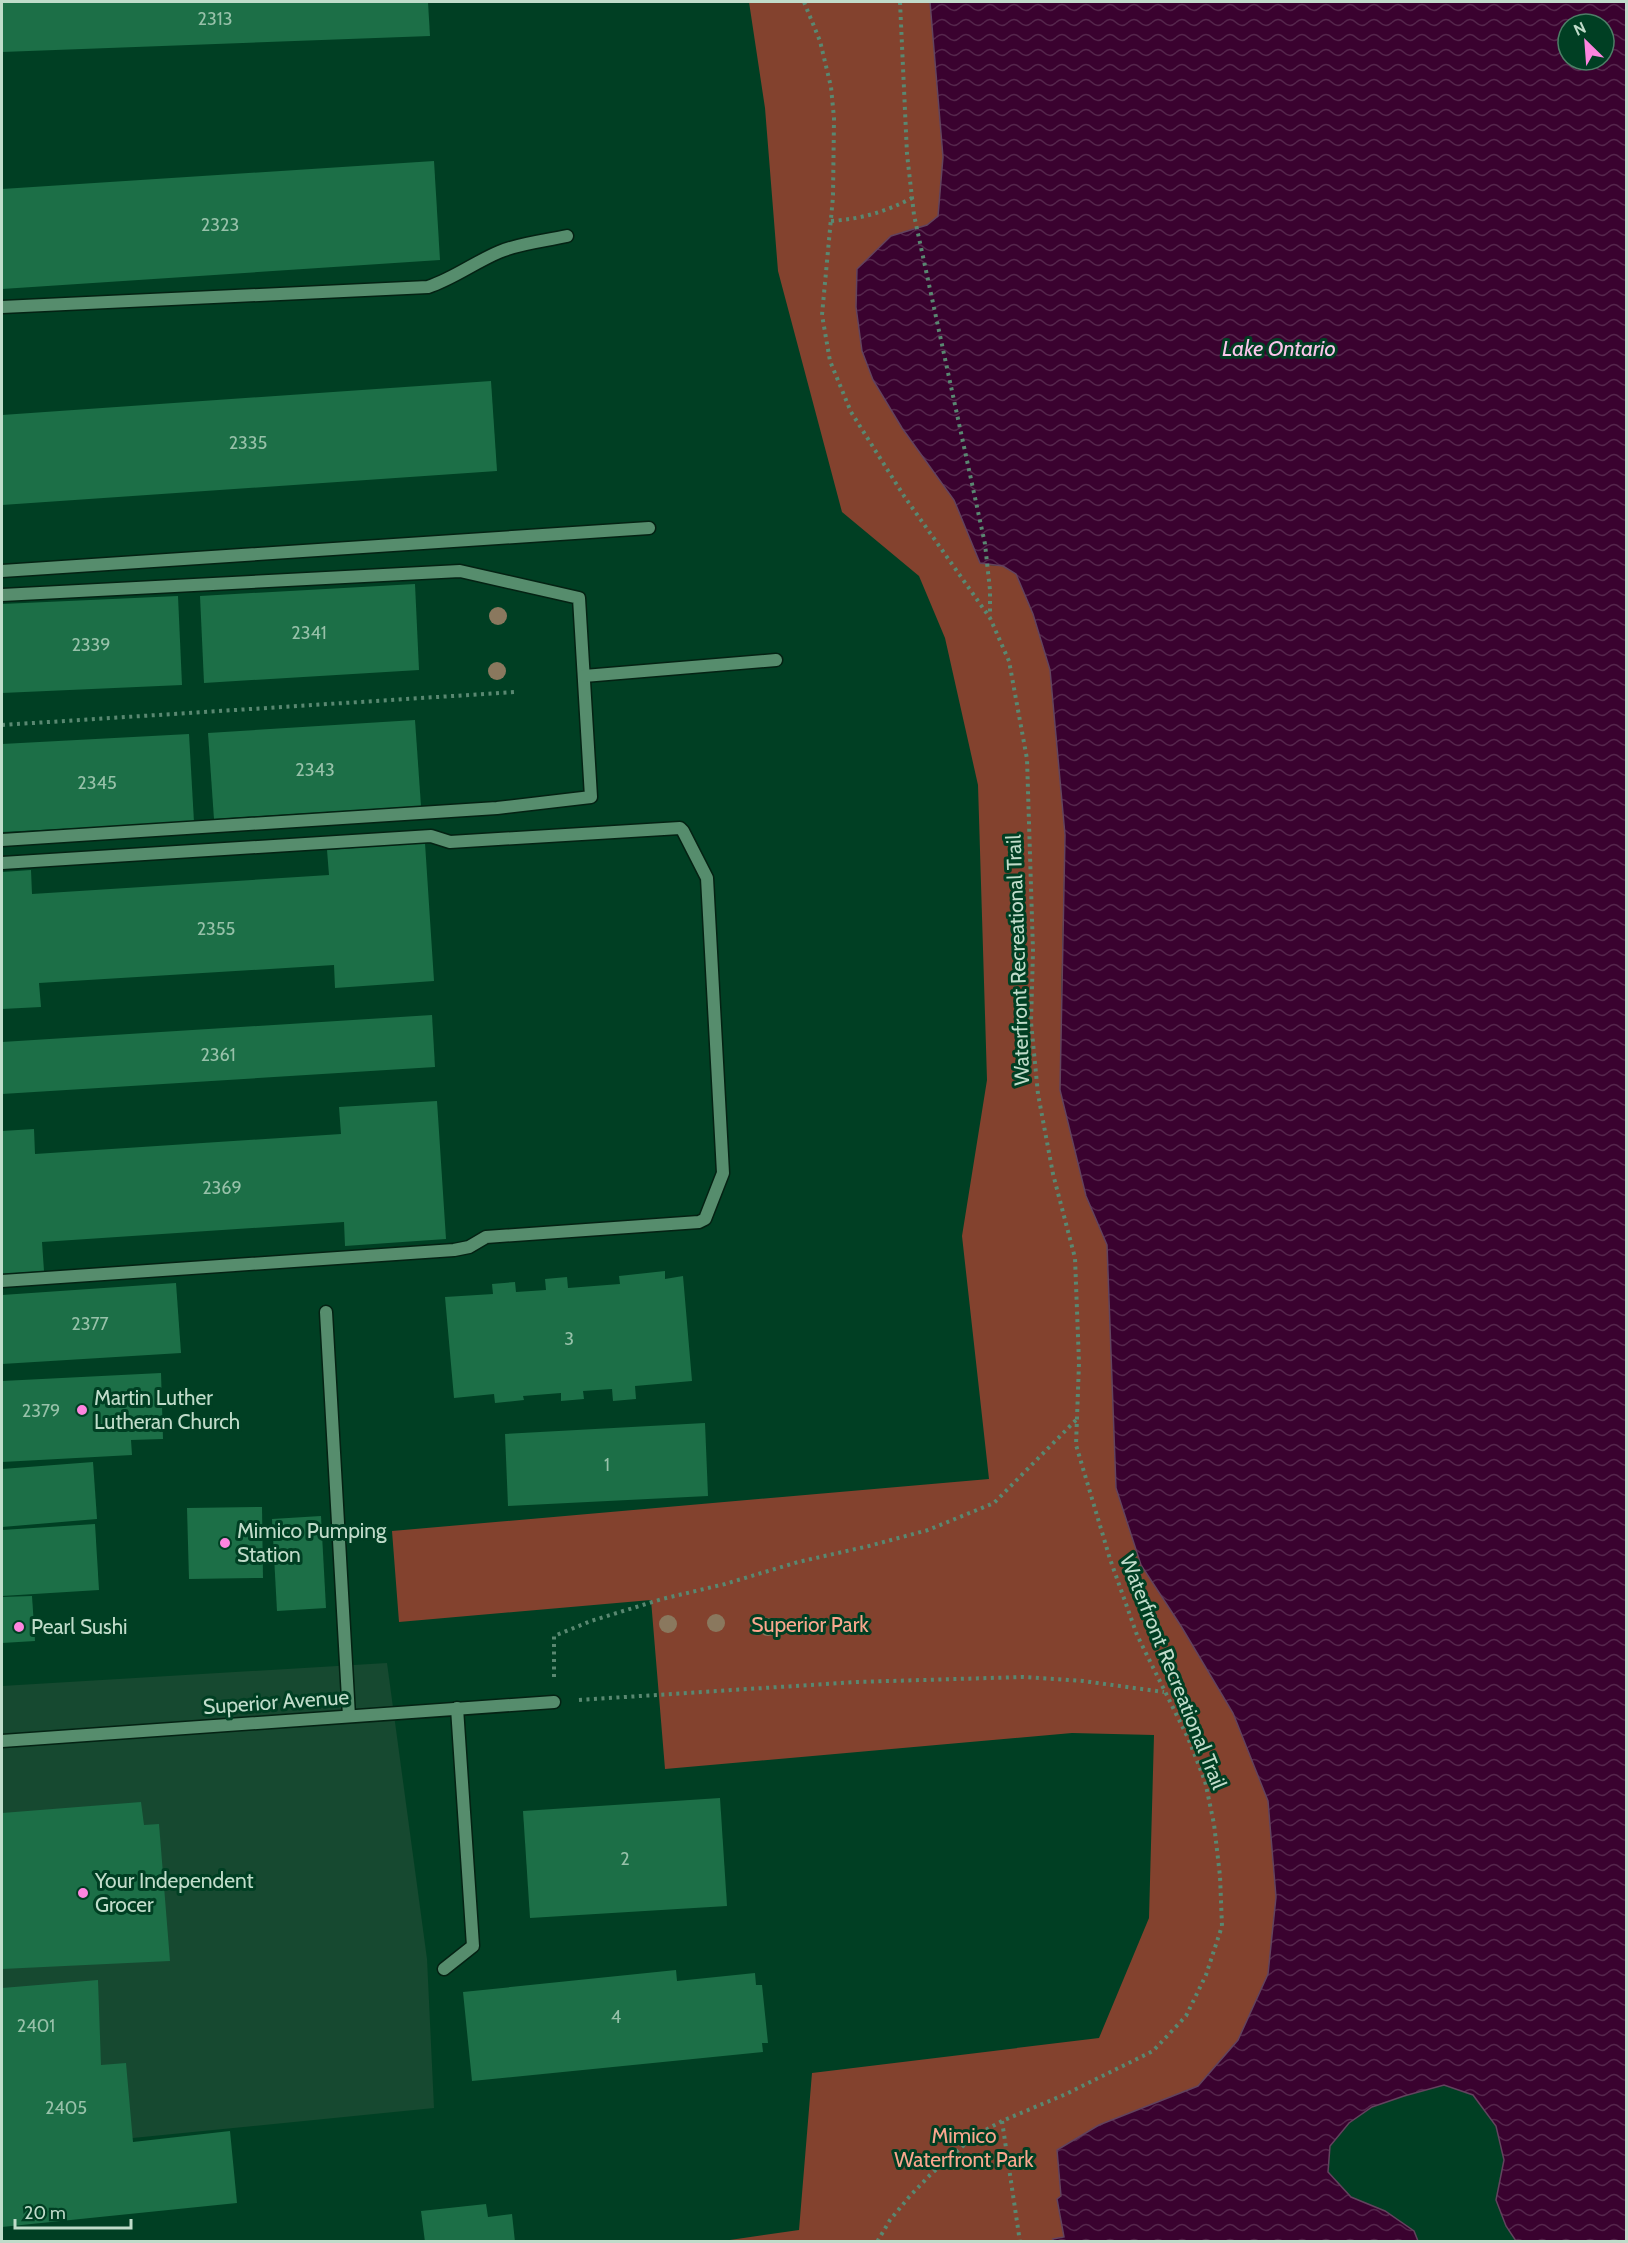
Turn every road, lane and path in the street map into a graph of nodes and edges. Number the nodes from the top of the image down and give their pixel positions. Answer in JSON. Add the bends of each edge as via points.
{"nodes":[{"id":1,"x":804,"y":2,"type":"edge"},
{"id":2,"x":900,"y":2,"type":"edge"},
{"id":3,"x":912,"y":198,"type":"junction"},
{"id":4,"x":831,"y":220,"type":"junction"},
{"id":5,"x":567,"y":236,"type":"dead end"},
{"id":6,"x":2,"y":307,"type":"edge"},
{"id":7,"x":649,"y":528,"type":"dead end"},
{"id":8,"x":2,"y":571,"type":"edge"},
{"id":9,"x":2,"y":596,"type":"edge"},
{"id":10,"x":990,"y":618,"type":"junction"},
{"id":11,"x":776,"y":660,"type":"dead end"},
{"id":12,"x":584,"y":676,"type":"junction"},
{"id":13,"x":515,"y":692,"type":"dead end"},
{"id":14,"x":2,"y":725,"type":"edge"},
{"id":15,"x":2,"y":840,"type":"edge"},
{"id":16,"x":2,"y":863,"type":"edge"},
{"id":17,"x":2,"y":1281,"type":"edge"},
{"id":18,"x":326,"y":1312,"type":"dead end"},
{"id":19,"x":1077,"y":1419,"type":"junction"},
{"id":20,"x":1164,"y":1692,"type":"junction"},
{"id":21,"x":554,"y":1702,"type":"junction"},
{"id":22,"x":456,"y":1708,"type":"junction"},
{"id":23,"x":349,"y":1716,"type":"junction"},
{"id":24,"x":2,"y":1741,"type":"edge"},
{"id":25,"x":444,"y":1969,"type":"dead end"},
{"id":26,"x":1002,"y":2121,"type":"junction"},
{"id":27,"x":877,"y":2241,"type":"edge"},
{"id":28,"x":1020,"y":2241,"type":"edge"}],
"edges":[{"from":1,"to":4,"type":"path","name":"Waterfront Recreational Trail","via":[[820,41],[831,87],[835,162]]},
{"from":2,"to":3,"type":"path"},
{"from":3,"to":4,"type":"path","via":[[872,215]]},
{"from":3,"to":10,"type":"path","via":[[985,544]]},
{"from":4,"to":10,"type":"path","name":"Waterfront Recreational Trail","via":[[822,315],[830,361],[851,412],[904,496]]},
{"from":5,"to":6,"type":"street","via":[[498,252],[428,287]]},
{"from":7,"to":8,"type":"street"},
{"from":9,"to":12,"type":"street","via":[[460,571],[579,598]]},
{"from":10,"to":19,"type":"path","name":"Waterfront Recreational Trail","via":[[1009,662],[1027,759],[1033,951],[1031,1022],[1042,1117],[1075,1258],[1079,1324]]},
{"from":11,"to":12,"type":"street"},
{"from":12,"to":15,"type":"street","via":[[591,797],[497,808]]},
{"from":13,"to":14,"type":"path"},
{"from":16,"to":17,"type":"street","via":[[431,836],[450,842],[680,828],[707,878],[723,1173],[705,1219],[699,1222],[486,1237],[454,1250]]},
{"from":18,"to":23,"type":"street"},
{"from":19,"to":20,"type":"path","name":"Waterfront Recreational Trail","via":[[1076,1445],[1110,1559],[1137,1635]]},
{"from":19,"to":21,"type":"path","via":[[994,1503],[928,1530],[662,1599],[554,1636]]},
{"from":20,"to":21,"type":"path","via":[[1023,1677],[856,1682]]},
{"from":20,"to":26,"type":"path","name":"Waterfront Recreational Trail","via":[[1205,1781],[1214,1824],[1222,1926],[1206,1975],[1186,2016],[1153,2050]]},
{"from":21,"to":22,"type":"street","name":"Superior Avenue"},
{"from":22,"to":23,"type":"street","name":"Superior Avenue"},
{"from":22,"to":25,"type":"street","via":[[473,1946]]},
{"from":23,"to":24,"type":"street","name":"Superior Avenue"},
{"from":26,"to":27,"type":"path","name":"Waterfront Recreational Trail","via":[[973,2137],[930,2175],[890,2220]]},
{"from":26,"to":28,"type":"path"}]}
